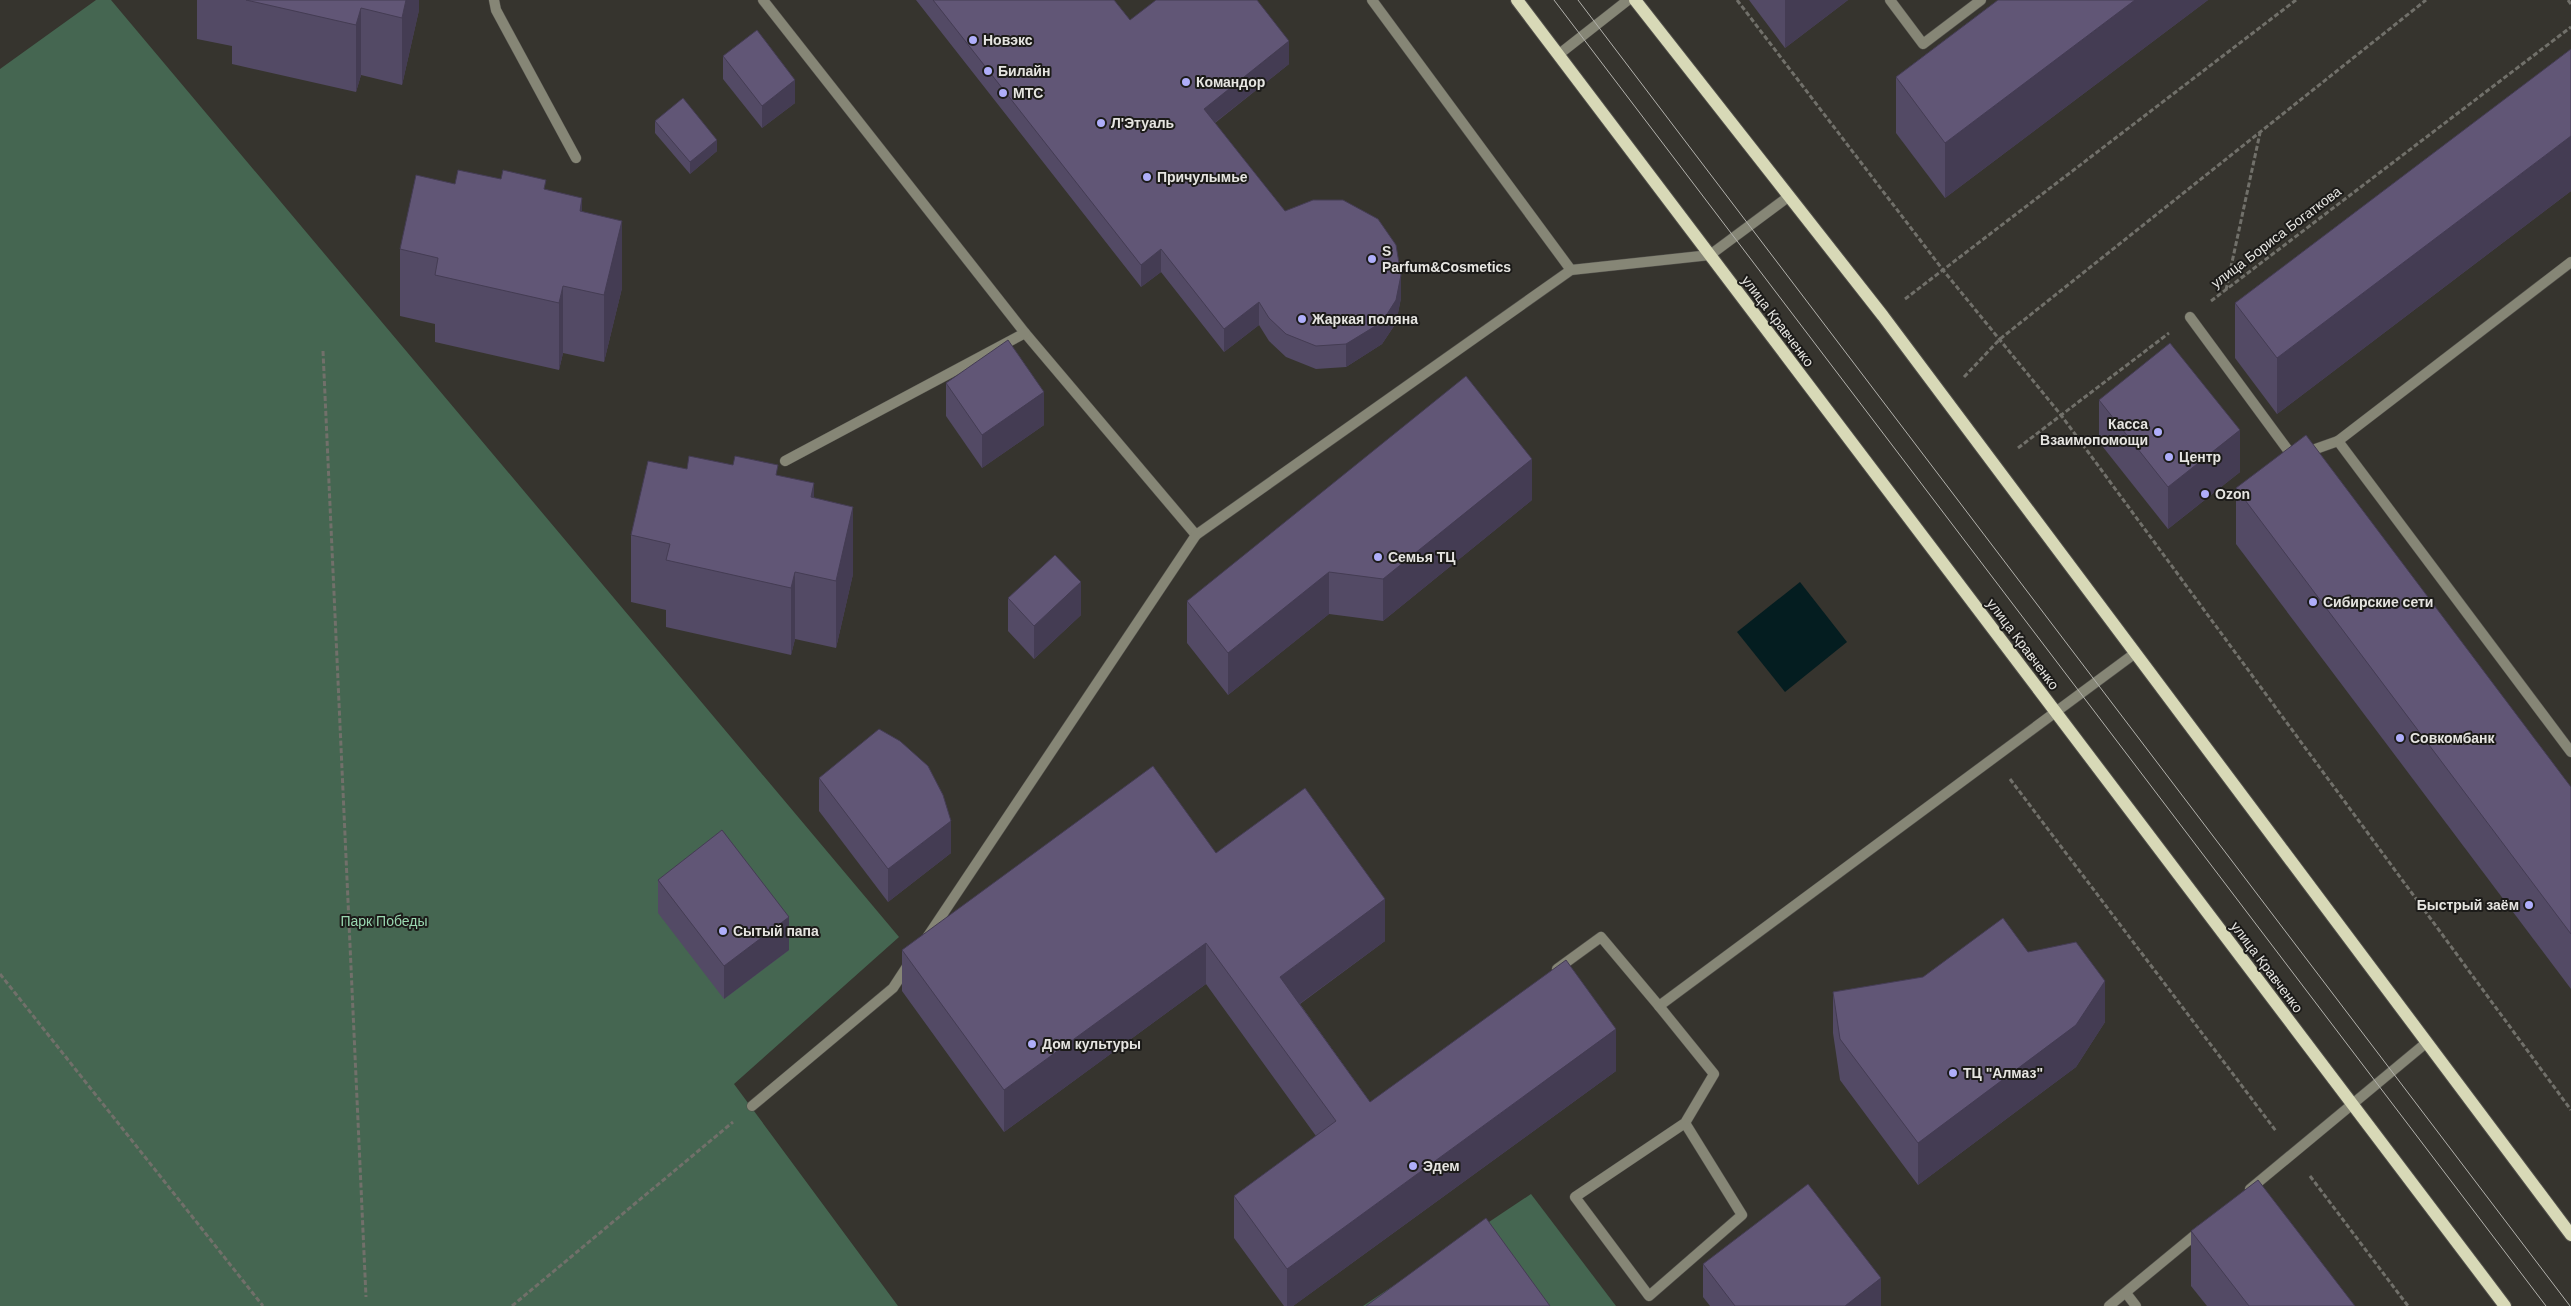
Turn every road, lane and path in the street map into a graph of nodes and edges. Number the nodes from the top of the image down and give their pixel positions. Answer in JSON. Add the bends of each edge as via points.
{"nodes":[{"id":1,"x":494,"y":0,"type":"edge"},
{"id":2,"x":763,"y":0,"type":"edge"},
{"id":3,"x":1372,"y":0,"type":"edge"},
{"id":4,"x":1516,"y":0,"type":"edge"},
{"id":5,"x":1628,"y":0,"type":"edge"},
{"id":6,"x":1635,"y":0,"type":"edge"},
{"id":7,"x":1737,"y":0,"type":"edge"},
{"id":8,"x":1890,"y":0,"type":"edge"},
{"id":9,"x":1981,"y":0,"type":"edge"},
{"id":10,"x":2296,"y":0,"type":"edge"},
{"id":11,"x":2426,"y":0,"type":"edge"},
{"id":12,"x":2568,"y":0,"type":"edge"},
{"id":13,"x":2571,"y":4,"type":"edge"},
{"id":14,"x":2571,"y":27,"type":"edge"},
{"id":15,"x":1558,"y":55,"type":"junction"},
{"id":16,"x":2260,"y":133,"type":"junction"},
{"id":17,"x":576,"y":158,"type":"dead end"},
{"id":18,"x":1788,"y":197,"type":"junction"},
{"id":19,"x":1710,"y":255,"type":"junction"},
{"id":20,"x":2571,"y":262,"type":"edge"},
{"id":21,"x":1571,"y":270,"type":"junction"},
{"id":22,"x":1943,"y":270,"type":"junction"},
{"id":23,"x":2226,"y":290,"type":"junction"},
{"id":24,"x":1883,"y":316,"type":"junction"},
{"id":25,"x":2190,"y":317,"type":"junction"},
{"id":26,"x":1025,"y":333,"type":"junction"},
{"id":27,"x":2000,"y":340,"type":"junction"},
{"id":28,"x":323,"y":351,"type":"dead end"},
{"id":29,"x":1945,"y":398,"type":"junction"},
{"id":30,"x":2061,"y":415,"type":"junction"},
{"id":31,"x":2338,"y":441,"type":"junction"},
{"id":32,"x":785,"y":461,"type":"dead end"},
{"id":33,"x":1996,"y":465,"type":"junction"},
{"id":34,"x":1196,"y":535,"type":"junction"},
{"id":35,"x":2134,"y":654,"type":"junction"},
{"id":36,"x":2056,"y":713,"type":"junction"},
{"id":37,"x":2571,"y":752,"type":"edge"},
{"id":38,"x":1993,"y":757,"type":"junction"},
{"id":39,"x":0,"y":974,"type":"edge"},
{"id":40,"x":1545,"y":977,"type":"edge"},
{"id":41,"x":1659,"y":1006,"type":"junction"},
{"id":42,"x":2426,"y":1043,"type":"junction"},
{"id":43,"x":2353,"y":1105,"type":"junction"},
{"id":44,"x":752,"y":1106,"type":"joint"},
{"id":45,"x":2571,"y":1110,"type":"edge"},
{"id":46,"x":1685,"y":1123,"type":"junction"},
{"id":47,"x":2292,"y":1154,"type":"junction"},
{"id":48,"x":2240,"y":1198,"type":"edge"},
{"id":49,"x":2209,"y":1223,"type":"edge"},
{"id":50,"x":2571,"y":1235,"type":"edge"},
{"id":51,"x":2126,"y":1292,"type":"junction"},
{"id":52,"x":366,"y":1297,"type":"dead end"},
{"id":53,"x":263,"y":1306,"type":"edge"},
{"id":54,"x":512,"y":1306,"type":"edge"},
{"id":55,"x":2109,"y":1306,"type":"edge"},
{"id":56,"x":2136,"y":1306,"type":"edge"},
{"id":57,"x":2408,"y":1306,"type":"edge"},
{"id":58,"x":2505,"y":1306,"type":"edge"}],
"edges":[{"from":1,"to":17,"type":"street","via":[[496,10]]},
{"from":2,"to":26,"type":"street"},
{"from":3,"to":21,"type":"street"},
{"from":4,"to":15,"type":"main road","name":"улица Кравченко"},
{"from":5,"to":15,"type":"street"},
{"from":6,"to":18,"type":"main road"},
{"from":7,"to":22,"type":"path"},
{"from":8,"to":9,"type":"street","via":[[1923,44]]},
{"from":10,"to":22,"type":"path"},
{"from":11,"to":16,"type":"path"},
{"from":12,"to":13,"type":"path"},
{"from":14,"to":23,"type":"path","name":"улица Бориса Богаткова"},
{"from":15,"to":19,"type":"main road","name":"улица Кравченко"},
{"from":16,"to":23,"type":"path"},
{"from":16,"to":27,"type":"path"},
{"from":18,"to":19,"type":"street"},
{"from":18,"to":24,"type":"main road"},
{"from":19,"to":21,"type":"street"},
{"from":19,"to":36,"type":"main road","name":"улица Кравченко"},
{"from":20,"to":31,"type":"street"},
{"from":21,"to":34,"type":"street"},
{"from":22,"to":24,"type":"path"},
{"from":22,"to":27,"type":"path"},
{"from":23,"to":25,"type":"path","name":"улица Бориса Богаткова"},
{"from":24,"to":29,"type":"main road"},
{"from":25,"to":30,"type":"path","name":"улица Бориса Богаткова"},
{"from":25,"to":31,"type":"street","via":[[2293,457]]},
{"from":26,"to":32,"type":"street"},
{"from":26,"to":34,"type":"street"},
{"from":27,"to":29,"type":"path"},
{"from":27,"to":30,"type":"path"},
{"from":28,"to":52,"type":"path"},
{"from":29,"to":33,"type":"main road"},
{"from":30,"to":33,"type":"path","name":"улица Бориса Богаткова"},
{"from":30,"to":45,"type":"path"},
{"from":31,"to":37,"type":"street"},
{"from":33,"to":35,"type":"main road"},
{"from":34,"to":44,"type":"street","via":[[893,988]]},
{"from":35,"to":36,"type":"street"},
{"from":35,"to":42,"type":"main road"},
{"from":36,"to":38,"type":"street"},
{"from":36,"to":43,"type":"main road","name":"улица Кравченко"},
{"from":38,"to":41,"type":"street"},
{"from":38,"to":47,"type":"path"},
{"from":39,"to":53,"type":"path"},
{"from":40,"to":41,"type":"street","via":[[1601,937]]},
{"from":41,"to":46,"type":"street","via":[[1714,1074]]},
{"from":42,"to":43,"type":"street"},
{"from":42,"to":50,"type":"main road"},
{"from":43,"to":47,"type":"street"},
{"from":43,"to":58,"type":"main road","name":"улица Кравченко"},
{"from":44,"to":54,"type":"path"},
{"from":46,"to":46,"type":"street","via":[[1575,1197],[1648,1296],[1742,1215]]},
{"from":47,"to":48,"type":"street"},
{"from":47,"to":57,"type":"path"},
{"from":49,"to":51,"type":"street"},
{"from":51,"to":55,"type":"street"},
{"from":51,"to":56,"type":"street"}]}
